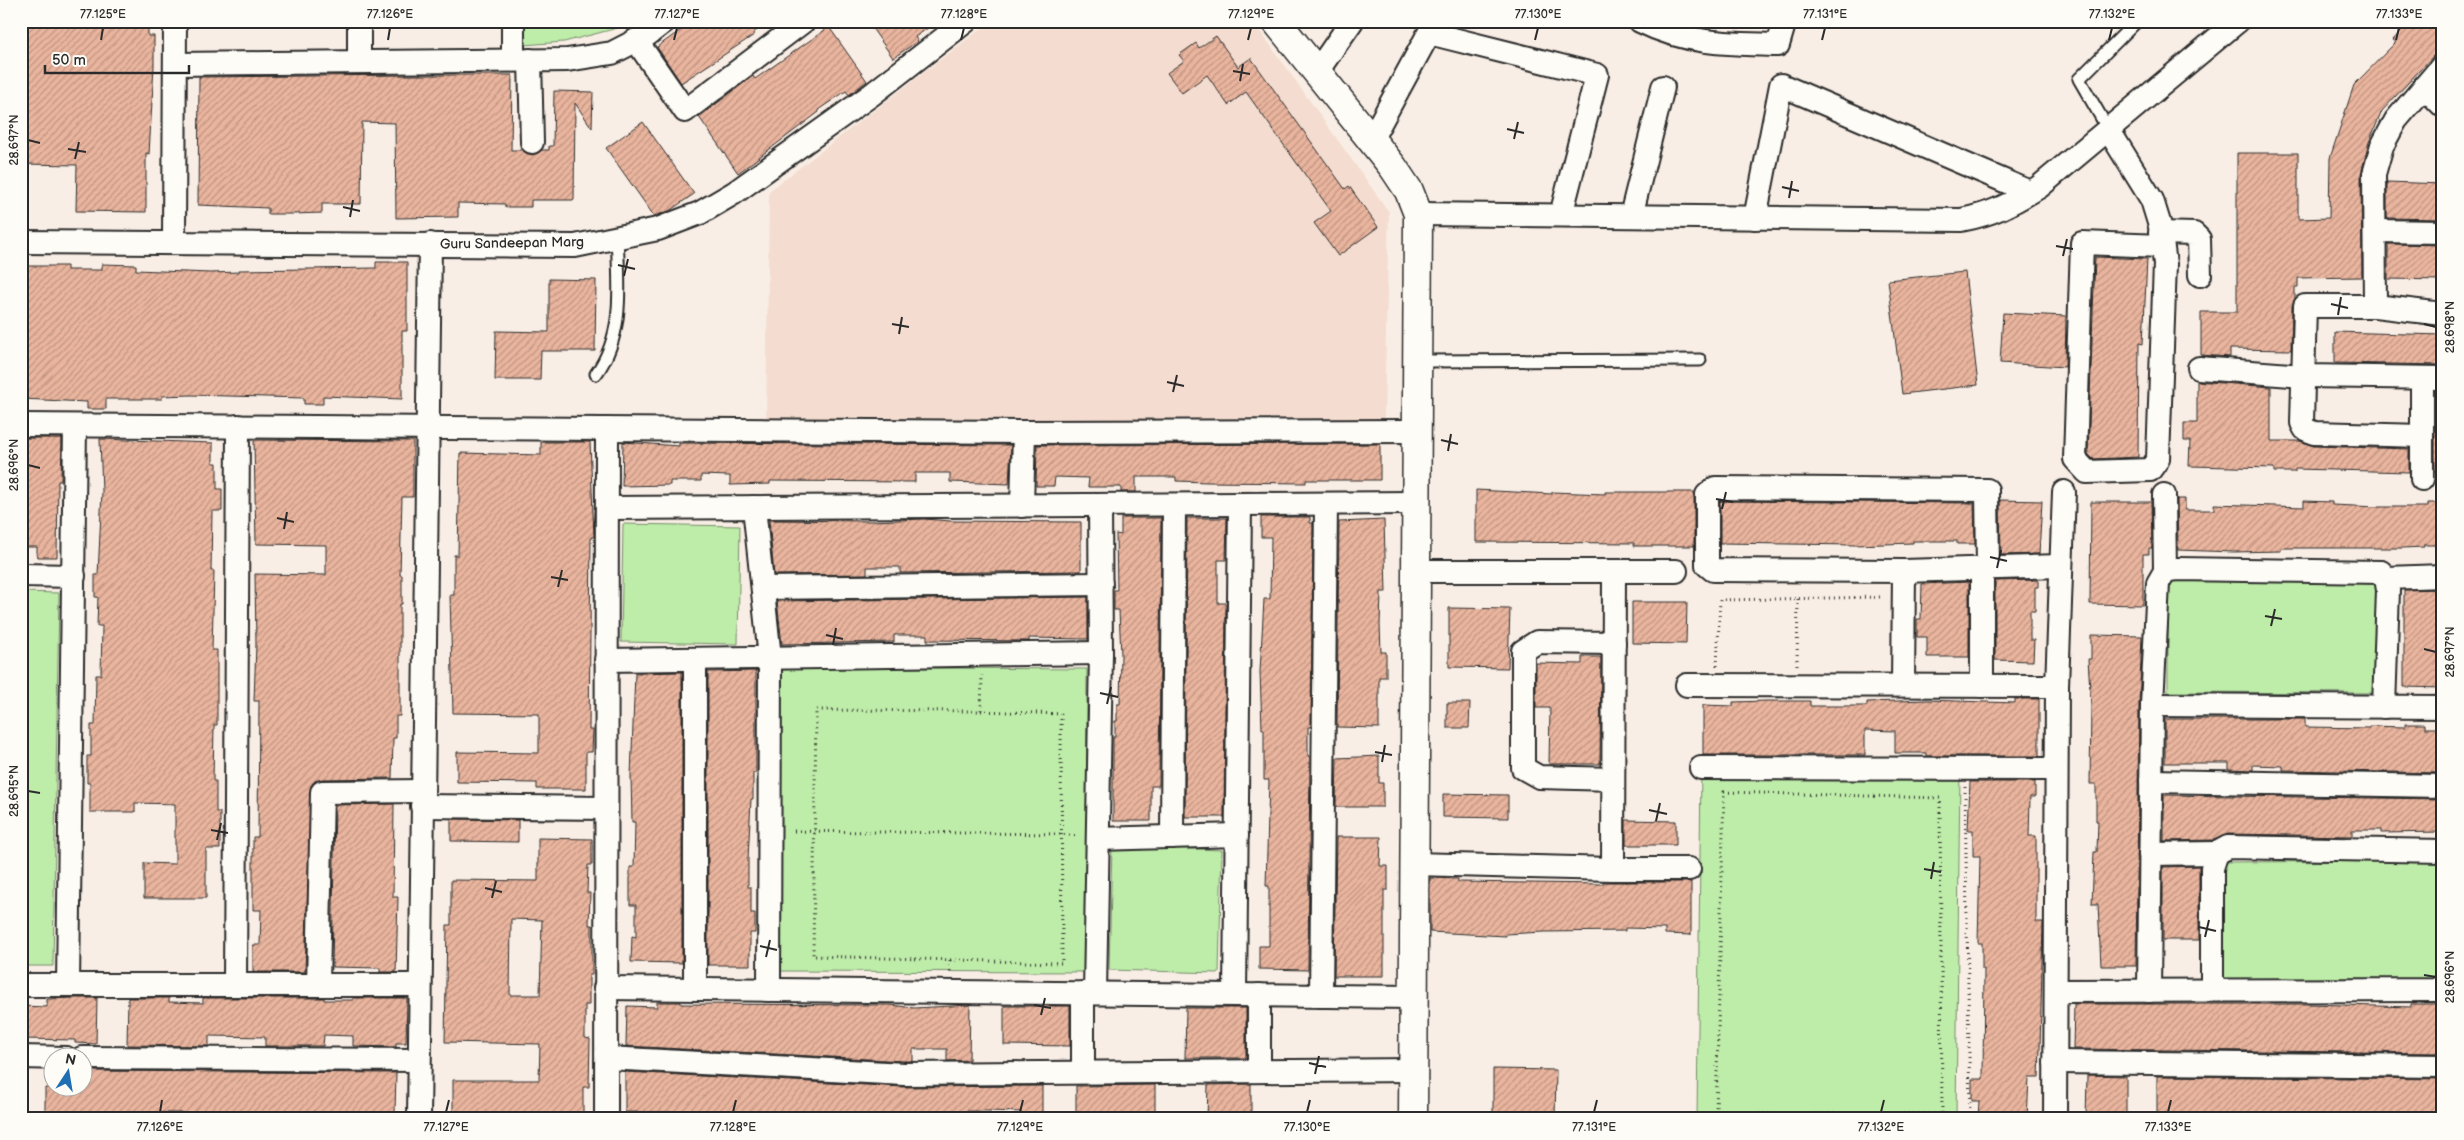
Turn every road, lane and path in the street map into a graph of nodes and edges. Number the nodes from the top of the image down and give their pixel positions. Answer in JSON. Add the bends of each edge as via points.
{"nodes":[{"id":1,"x":175,"y":21,"type":"edge"},
{"id":2,"x":359,"y":21,"type":"edge"},
{"id":3,"x":513,"y":21,"type":"edge"},
{"id":4,"x":665,"y":21,"type":"edge"},
{"id":5,"x":804,"y":21,"type":"edge"},
{"id":6,"x":966,"y":21,"type":"edge"},
{"id":7,"x":1276,"y":21,"type":"edge"},
{"id":8,"x":1352,"y":21,"type":"edge"},
{"id":9,"x":1640,"y":21,"type":"edge"},
{"id":10,"x":1785,"y":21,"type":"edge"},
{"id":11,"x":2137,"y":21,"type":"edge"},
{"id":12,"x":2238,"y":21,"type":"edge"},
{"id":13,"x":636,"y":40,"type":"junction"},
{"id":14,"x":522,"y":60,"type":"junction"},
{"id":15,"x":359,"y":62,"type":"junction"},
{"id":16,"x":175,"y":64,"type":"junction"},
{"id":17,"x":2443,"y":65,"type":"edge"},
{"id":18,"x":1316,"y":72,"type":"junction"},
{"id":19,"x":1663,"y":87,"type":"dead end"},
{"id":20,"x":2424,"y":88,"type":"junction"},
{"id":21,"x":2443,"y":106,"type":"edge"},
{"id":22,"x":2108,"y":129,"type":"junction"},
{"id":23,"x":1371,"y":140,"type":"junction"},
{"id":24,"x":532,"y":142,"type":"dead end"},
{"id":25,"x":2030,"y":192,"type":"junction"},
{"id":26,"x":1418,"y":214,"type":"junction"},
{"id":27,"x":1561,"y":215,"type":"junction"},
{"id":28,"x":1631,"y":216,"type":"junction"},
{"id":29,"x":1755,"y":218,"type":"junction"},
{"id":30,"x":2375,"y":231,"type":"junction"},
{"id":31,"x":2443,"y":232,"type":"edge"},
{"id":32,"x":617,"y":237,"type":"junction"},
{"id":33,"x":2162,"y":240,"type":"junction"},
{"id":34,"x":21,"y":242,"type":"edge"},
{"id":35,"x":174,"y":242,"type":"junction"},
{"id":36,"x":430,"y":244,"type":"junction"},
{"id":37,"x":2200,"y":275,"type":"dead end"},
{"id":38,"x":2375,"y":306,"type":"junction"},
{"id":39,"x":2443,"y":314,"type":"edge"},
{"id":40,"x":1700,"y":360,"type":"dead end"},
{"id":41,"x":1418,"y":361,"type":"junction"},
{"id":42,"x":2199,"y":368,"type":"dead end"},
{"id":43,"x":596,"y":374,"type":"dead end"},
{"id":44,"x":2304,"y":376,"type":"junction"},
{"id":45,"x":2432,"y":378,"type":"edge"},
{"id":46,"x":21,"y":426,"type":"edge"},
{"id":47,"x":75,"y":426,"type":"junction"},
{"id":48,"x":238,"y":426,"type":"junction"},
{"id":49,"x":428,"y":427,"type":"junction"},
{"id":50,"x":607,"y":429,"type":"junction"},
{"id":51,"x":1418,"y":431,"type":"junction"},
{"id":52,"x":1024,"y":432,"type":"junction"},
{"id":53,"x":2422,"y":436,"type":"junction"},
{"id":54,"x":2422,"y":479,"type":"dead end"},
{"id":55,"x":2064,"y":492,"type":"dead end"},
{"id":56,"x":2164,"y":495,"type":"dead end"},
{"id":57,"x":1416,"y":503,"type":"junction"},
{"id":58,"x":1240,"y":504,"type":"junction"},
{"id":59,"x":1326,"y":504,"type":"junction"},
{"id":60,"x":1100,"y":505,"type":"junction"},
{"id":61,"x":1174,"y":505,"type":"junction"},
{"id":62,"x":1022,"y":506,"type":"junction"},
{"id":63,"x":754,"y":507,"type":"junction"},
{"id":64,"x":607,"y":508,"type":"junction"},
{"id":65,"x":2060,"y":566,"type":"junction"},
{"id":66,"x":1985,"y":568,"type":"junction"},
{"id":67,"x":1416,"y":571,"type":"junction"},
{"id":68,"x":1614,"y":571,"type":"junction"},
{"id":69,"x":1676,"y":571,"type":"dead end"},
{"id":70,"x":1904,"y":571,"type":"junction"},
{"id":71,"x":2165,"y":571,"type":"junction"},
{"id":72,"x":21,"y":576,"type":"edge"},
{"id":73,"x":74,"y":576,"type":"junction"},
{"id":74,"x":2443,"y":576,"type":"edge"},
{"id":75,"x":2386,"y":578,"type":"junction"},
{"id":76,"x":1101,"y":584,"type":"junction"},
{"id":77,"x":763,"y":588,"type":"junction"},
{"id":78,"x":1904,"y":596,"type":"junction"},
{"id":79,"x":1798,"y":599,"type":"junction"},
{"id":80,"x":1614,"y":643,"type":"junction"},
{"id":81,"x":1101,"y":653,"type":"junction"},
{"id":82,"x":983,"y":655,"type":"junction"},
{"id":83,"x":770,"y":658,"type":"junction"},
{"id":84,"x":695,"y":659,"type":"junction"},
{"id":85,"x":606,"y":660,"type":"junction"},
{"id":86,"x":1798,"y":665,"type":"dead end"},
{"id":87,"x":1717,"y":666,"type":"dead end"},
{"id":88,"x":1687,"y":684,"type":"dead end"},
{"id":89,"x":1903,"y":685,"type":"junction"},
{"id":90,"x":1982,"y":686,"type":"junction"},
{"id":91,"x":2056,"y":686,"type":"junction"},
{"id":92,"x":2152,"y":705,"type":"junction"},
{"id":93,"x":2384,"y":707,"type":"junction"},
{"id":94,"x":2443,"y":707,"type":"edge"},
{"id":95,"x":981,"y":711,"type":"junction"},
{"id":96,"x":1701,"y":768,"type":"dead end"},
{"id":97,"x":1965,"y":769,"type":"junction"},
{"id":98,"x":2056,"y":769,"type":"junction"},
{"id":99,"x":1613,"y":779,"type":"junction"},
{"id":100,"x":2151,"y":781,"type":"junction"},
{"id":101,"x":2443,"y":786,"type":"edge"},
{"id":102,"x":422,"y":798,"type":"junction"},
{"id":103,"x":605,"y":808,"type":"junction"},
{"id":104,"x":815,"y":830,"type":"junction"},
{"id":105,"x":770,"y":831,"type":"junction"},
{"id":106,"x":1061,"y":834,"type":"junction"},
{"id":107,"x":1237,"y":835,"type":"junction"},
{"id":108,"x":1172,"y":837,"type":"junction"},
{"id":109,"x":1098,"y":839,"type":"junction"},
{"id":110,"x":2443,"y":851,"type":"edge"},
{"id":111,"x":2216,"y":853,"type":"junction"},
{"id":112,"x":2150,"y":854,"type":"junction"},
{"id":113,"x":1413,"y":864,"type":"junction"},
{"id":114,"x":1613,"y":869,"type":"junction"},
{"id":115,"x":1689,"y":869,"type":"dead end"},
{"id":116,"x":21,"y":984,"type":"edge"},
{"id":117,"x":68,"y":985,"type":"junction"},
{"id":118,"x":235,"y":985,"type":"junction"},
{"id":119,"x":318,"y":985,"type":"junction"},
{"id":120,"x":420,"y":986,"type":"junction"},
{"id":121,"x":2443,"y":986,"type":"edge"},
{"id":122,"x":605,"y":988,"type":"junction"},
{"id":123,"x":695,"y":989,"type":"junction"},
{"id":124,"x":769,"y":990,"type":"junction"},
{"id":125,"x":2212,"y":990,"type":"junction"},
{"id":126,"x":2056,"y":991,"type":"junction"},
{"id":127,"x":2149,"y":991,"type":"junction"},
{"id":128,"x":1089,"y":993,"type":"junction"},
{"id":129,"x":1235,"y":994,"type":"junction"},
{"id":130,"x":1259,"y":995,"type":"junction"},
{"id":131,"x":1322,"y":996,"type":"junction"},
{"id":132,"x":1412,"y":997,"type":"junction"},
{"id":133,"x":21,"y":1057,"type":"edge"},
{"id":134,"x":42,"y":1057,"type":"edge"},
{"id":135,"x":92,"y":1058,"type":"edge"},
{"id":136,"x":607,"y":1058,"type":"junction"},
{"id":137,"x":419,"y":1060,"type":"junction"},
{"id":138,"x":2055,"y":1062,"type":"junction"},
{"id":139,"x":2443,"y":1066,"type":"edge"},
{"id":140,"x":1415,"y":1070,"type":"junction"},
{"id":141,"x":1259,"y":1071,"type":"junction"},
{"id":142,"x":1083,"y":1072,"type":"junction"},
{"id":143,"x":1826,"y":1114,"type":"junction"},
{"id":144,"x":419,"y":1119,"type":"edge"},
{"id":145,"x":606,"y":1119,"type":"edge"},
{"id":146,"x":1413,"y":1119,"type":"edge"},
{"id":147,"x":1826,"y":1119,"type":"edge"},
{"id":148,"x":1970,"y":1119,"type":"edge"},
{"id":149,"x":2055,"y":1119,"type":"edge"}],
"edges":[{"from":1,"to":16,"type":"street"},
{"from":2,"to":15,"type":"street"},
{"from":3,"to":14,"type":"street"},
{"from":4,"to":13,"type":"street"},
{"from":5,"to":13,"type":"street","via":[[685,110]]},
{"from":6,"to":32,"type":"street","name":"Guru Sandeepan Marg","via":[[871,95],[734,192],[700,213],[658,228]]},
{"from":7,"to":18,"type":"street"},
{"from":8,"to":18,"type":"street"},
{"from":9,"to":10,"type":"street","via":[[1680,37],[1708,43],[1778,45]]},
{"from":11,"to":22,"type":"lane","via":[[2079,78]]},
{"from":12,"to":22,"type":"street"},
{"from":13,"to":14,"type":"street","via":[[612,53],[567,60]]},
{"from":14,"to":15,"type":"street"},
{"from":14,"to":24,"type":"street"},
{"from":15,"to":16,"type":"street"},
{"from":16,"to":35,"type":"street"},
{"from":17,"to":20,"type":"street"},
{"from":18,"to":23,"type":"street"},
{"from":19,"to":28,"type":"street"},
{"from":20,"to":21,"type":"street"},
{"from":20,"to":30,"type":"street","via":[[2396,120],[2382,146],[2374,174]]},
{"from":22,"to":25,"type":"street"},
{"from":22,"to":33,"type":"street","via":[[2152,200]]},
{"from":23,"to":26,"type":"street","via":[[1409,191]]},
{"from":23,"to":27,"type":"street","via":[[1429,33],[1597,75]]},
{"from":25,"to":29,"type":"street","via":[[2007,207],[1961,220]]},
{"from":25,"to":29,"type":"street","via":[[1781,85]]},
{"from":26,"to":27,"type":"street"},
{"from":26,"to":41,"type":"street"},
{"from":27,"to":28,"type":"street"},
{"from":28,"to":29,"type":"street"},
{"from":30,"to":31,"type":"street"},
{"from":30,"to":38,"type":"street"},
{"from":32,"to":36,"type":"street","name":"Guru Sandeepan Marg","via":[[575,246]]},
{"from":32,"to":43,"type":"lane","via":[[618,315],[614,340]]},
{"from":33,"to":33,"type":"street","via":[[2165,264],[2158,459],[2150,470],[2087,472],[2075,459],[2082,243]]},
{"from":33,"to":37,"type":"street","via":[[2194,234],[2199,239]]},
{"from":34,"to":35,"type":"street","name":"Guru Sandeepan Marg"},
{"from":35,"to":36,"type":"street","name":"Guru Sandeepan Marg"},
{"from":36,"to":49,"type":"street"},
{"from":38,"to":39,"type":"street"},
{"from":38,"to":44,"type":"street","via":[[2305,306]]},
{"from":40,"to":41,"type":"lane"},
{"from":41,"to":51,"type":"street"},
{"from":42,"to":44,"type":"street"},
{"from":44,"to":45,"type":"street"},
{"from":44,"to":53,"type":"street","via":[[2302,423],[2305,429],[2314,433]]},
{"from":45,"to":53,"type":"street"},
{"from":46,"to":47,"type":"street"},
{"from":47,"to":48,"type":"street"},
{"from":47,"to":73,"type":"street"},
{"from":48,"to":49,"type":"street"},
{"from":48,"to":118,"type":"street"},
{"from":49,"to":50,"type":"street"},
{"from":49,"to":102,"type":"street"},
{"from":50,"to":52,"type":"street"},
{"from":50,"to":64,"type":"street"},
{"from":51,"to":52,"type":"street"},
{"from":51,"to":57,"type":"street"},
{"from":52,"to":62,"type":"street"},
{"from":53,"to":54,"type":"street"},
{"from":55,"to":65,"type":"street"},
{"from":56,"to":71,"type":"street"},
{"from":57,"to":59,"type":"street"},
{"from":57,"to":67,"type":"street"},
{"from":58,"to":59,"type":"street"},
{"from":58,"to":61,"type":"street"},
{"from":58,"to":107,"type":"street"},
{"from":59,"to":131,"type":"street"},
{"from":60,"to":61,"type":"street"},
{"from":60,"to":62,"type":"street"},
{"from":60,"to":76,"type":"street"},
{"from":61,"to":108,"type":"street"},
{"from":62,"to":63,"type":"street"},
{"from":63,"to":64,"type":"street"},
{"from":63,"to":77,"type":"street"},
{"from":64,"to":85,"type":"street"},
{"from":65,"to":66,"type":"street"},
{"from":65,"to":91,"type":"street"},
{"from":66,"to":70,"type":"street"},
{"from":66,"to":70,"type":"street","via":[[1987,490],[1715,488],[1707,495],[1709,569]]},
{"from":66,"to":90,"type":"street"},
{"from":67,"to":68,"type":"street"},
{"from":67,"to":113,"type":"street"},
{"from":68,"to":69,"type":"street"},
{"from":68,"to":80,"type":"street"},
{"from":70,"to":78,"type":"street"},
{"from":71,"to":75,"type":"street","via":[[2177,568],[2369,571],[2381,572]]},
{"from":71,"to":92,"type":"street","via":[[2158,582]]},
{"from":72,"to":73,"type":"street"},
{"from":73,"to":117,"type":"street"},
{"from":74,"to":75,"type":"street"},
{"from":75,"to":93,"type":"street"},
{"from":76,"to":77,"type":"street"},
{"from":76,"to":81,"type":"street"},
{"from":77,"to":83,"type":"street"},
{"from":78,"to":79,"type":"path"},
{"from":78,"to":89,"type":"street"},
{"from":79,"to":86,"type":"path"},
{"from":79,"to":87,"type":"path","via":[[1720,600]]},
{"from":80,"to":99,"type":"street"},
{"from":80,"to":99,"type":"street","via":[[1537,642],[1524,651],[1523,768],[1539,777]]},
{"from":81,"to":82,"type":"street"},
{"from":81,"to":109,"type":"street"},
{"from":82,"to":83,"type":"street"},
{"from":82,"to":95,"type":"path"},
{"from":83,"to":84,"type":"street"},
{"from":83,"to":105,"type":"street"},
{"from":84,"to":85,"type":"street"},
{"from":84,"to":123,"type":"street"},
{"from":85,"to":103,"type":"street"},
{"from":88,"to":89,"type":"street"},
{"from":89,"to":90,"type":"street"},
{"from":90,"to":91,"type":"street"},
{"from":91,"to":98,"type":"street"},
{"from":92,"to":93,"type":"street"},
{"from":92,"to":100,"type":"street"},
{"from":93,"to":94,"type":"street"},
{"from":95,"to":104,"type":"path","via":[[816,710]]},
{"from":95,"to":106,"type":"path","via":[[1060,714]]},
{"from":96,"to":97,"type":"street"},
{"from":97,"to":98,"type":"street"},
{"from":97,"to":148,"type":"path"},
{"from":98,"to":126,"type":"street"},
{"from":99,"to":114,"type":"street"},
{"from":100,"to":101,"type":"street"},
{"from":100,"to":112,"type":"street"},
{"from":102,"to":103,"type":"street"},
{"from":102,"to":119,"type":"street","via":[[322,792]]},
{"from":102,"to":120,"type":"street"},
{"from":103,"to":122,"type":"street"},
{"from":104,"to":105,"type":"path"},
{"from":104,"to":106,"type":"path"},
{"from":104,"to":106,"type":"path","via":[[813,956],[1062,962]]},
{"from":105,"to":124,"type":"street"},
{"from":107,"to":108,"type":"street"},
{"from":107,"to":129,"type":"street"},
{"from":108,"to":109,"type":"street"},
{"from":109,"to":128,"type":"street"},
{"from":110,"to":111,"type":"street","via":[[2228,847]]},
{"from":111,"to":112,"type":"street"},
{"from":111,"to":125,"type":"street","via":[[2212,868]]},
{"from":112,"to":127,"type":"street"},
{"from":113,"to":114,"type":"street"},
{"from":113,"to":132,"type":"street"},
{"from":114,"to":115,"type":"street"},
{"from":116,"to":117,"type":"street"},
{"from":117,"to":118,"type":"street"},
{"from":118,"to":119,"type":"street"},
{"from":119,"to":120,"type":"street"},
{"from":120,"to":137,"type":"street"},
{"from":121,"to":125,"type":"street","via":[[2435,990]]},
{"from":122,"to":123,"type":"street"},
{"from":122,"to":136,"type":"street"},
{"from":123,"to":124,"type":"street"},
{"from":124,"to":128,"type":"street"},
{"from":125,"to":127,"type":"street"},
{"from":126,"to":127,"type":"street"},
{"from":126,"to":138,"type":"street"},
{"from":128,"to":129,"type":"street"},
{"from":128,"to":142,"type":"street"},
{"from":129,"to":130,"type":"street"},
{"from":130,"to":131,"type":"street"},
{"from":130,"to":141,"type":"street"},
{"from":131,"to":132,"type":"street"},
{"from":132,"to":140,"type":"street"},
{"from":133,"to":134,"type":"street"},
{"from":135,"to":137,"type":"street"},
{"from":136,"to":142,"type":"street","via":[[904,1074]]},
{"from":136,"to":145,"type":"street"},
{"from":137,"to":144,"type":"street"},
{"from":138,"to":139,"type":"street"},
{"from":138,"to":149,"type":"street"},
{"from":140,"to":141,"type":"street"},
{"from":140,"to":146,"type":"street"},
{"from":141,"to":142,"type":"street"},
{"from":143,"to":143,"type":"path","via":[[1942,1114],[1940,798],[1724,792],[1716,1114]]},
{"from":143,"to":147,"type":"path"}]}
